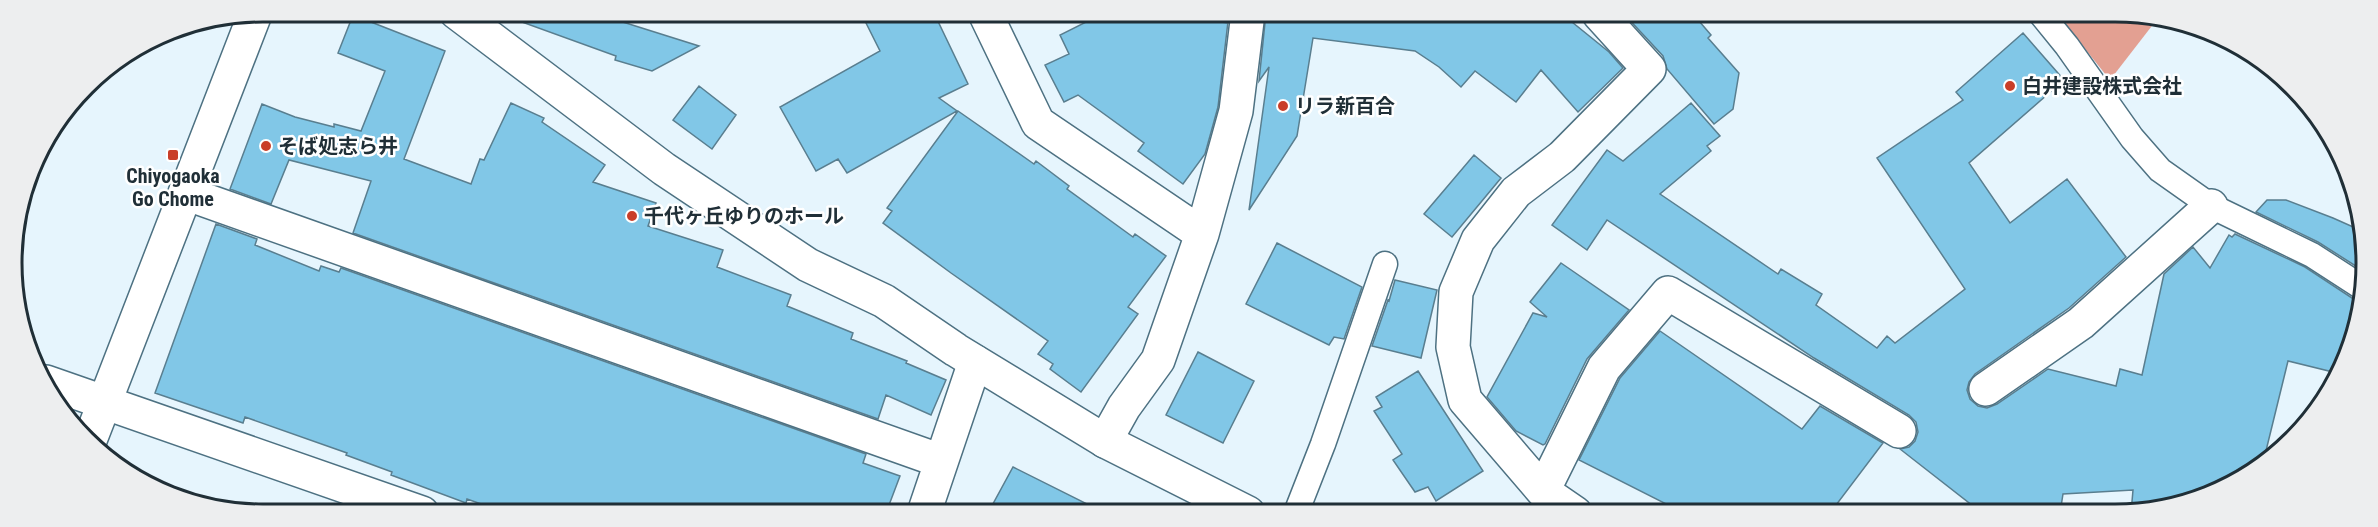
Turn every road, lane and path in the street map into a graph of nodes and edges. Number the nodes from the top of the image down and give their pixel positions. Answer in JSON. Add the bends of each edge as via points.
{"nodes":[{"id":1,"x":469,"y":22,"type":"edge"},
{"id":2,"x":990,"y":22,"type":"edge"},
{"id":3,"x":1247,"y":22,"type":"edge"},
{"id":4,"x":1606,"y":22,"type":"edge"},
{"id":5,"x":2048,"y":22,"type":"edge"},
{"id":6,"x":252,"y":23,"type":"edge"},
{"id":7,"x":185,"y":193,"type":"junction"},
{"id":8,"x":2211,"y":206,"type":"junction"},
{"id":9,"x":1202,"y":234,"type":"junction"},
{"id":10,"x":1385,"y":264,"type":"dead end"},
{"id":11,"x":2355,"y":283,"type":"edge"},
{"id":12,"x":975,"y":362,"type":"junction"},
{"id":13,"x":56,"y":385,"type":"edge"},
{"id":14,"x":1986,"y":389,"type":"dead end"},
{"id":15,"x":104,"y":402,"type":"junction"},
{"id":16,"x":1899,"y":431,"type":"dead end"},
{"id":17,"x":92,"y":433,"type":"edge"},
{"id":18,"x":1105,"y":441,"type":"junction"},
{"id":19,"x":941,"y":461,"type":"junction"},
{"id":20,"x":1544,"y":491,"type":"junction"},
{"id":21,"x":396,"y":504,"type":"edge"},
{"id":22,"x":927,"y":504,"type":"edge"},
{"id":23,"x":1230,"y":504,"type":"edge"},
{"id":24,"x":1300,"y":504,"type":"edge"},
{"id":25,"x":1562,"y":504,"type":"edge"}],
"edges":[{"from":1,"to":12,"type":"street","via":[[664,169],[808,265],[884,301]]},
{"from":2,"to":9,"type":"street","via":[[1038,123]]},
{"from":3,"to":9,"type":"street","via":[[1236,111]]},
{"from":4,"to":20,"type":"street","via":[[1649,69],[1562,157],[1516,192],[1478,240],[1456,292],[1453,347],[1465,400]]},
{"from":5,"to":8,"type":"lane","via":[[2160,170]]},
{"from":6,"to":7,"type":"street"},
{"from":7,"to":15,"type":"street"},
{"from":7,"to":19,"type":"street"},
{"from":8,"to":11,"type":"lane","via":[[2312,255]]},
{"from":8,"to":14,"type":"street","via":[[2081,323]]},
{"from":9,"to":18,"type":"street","via":[[1158,360]]},
{"from":10,"to":24,"type":"lane"},
{"from":12,"to":18,"type":"street"},
{"from":12,"to":19,"type":"street"},
{"from":13,"to":15,"type":"street"},
{"from":15,"to":17,"type":"street"},
{"from":15,"to":21,"type":"street"},
{"from":16,"to":20,"type":"street","via":[[1668,293],[1604,368]]},
{"from":18,"to":23,"type":"street"},
{"from":19,"to":22,"type":"street"},
{"from":20,"to":25,"type":"street"}]}
